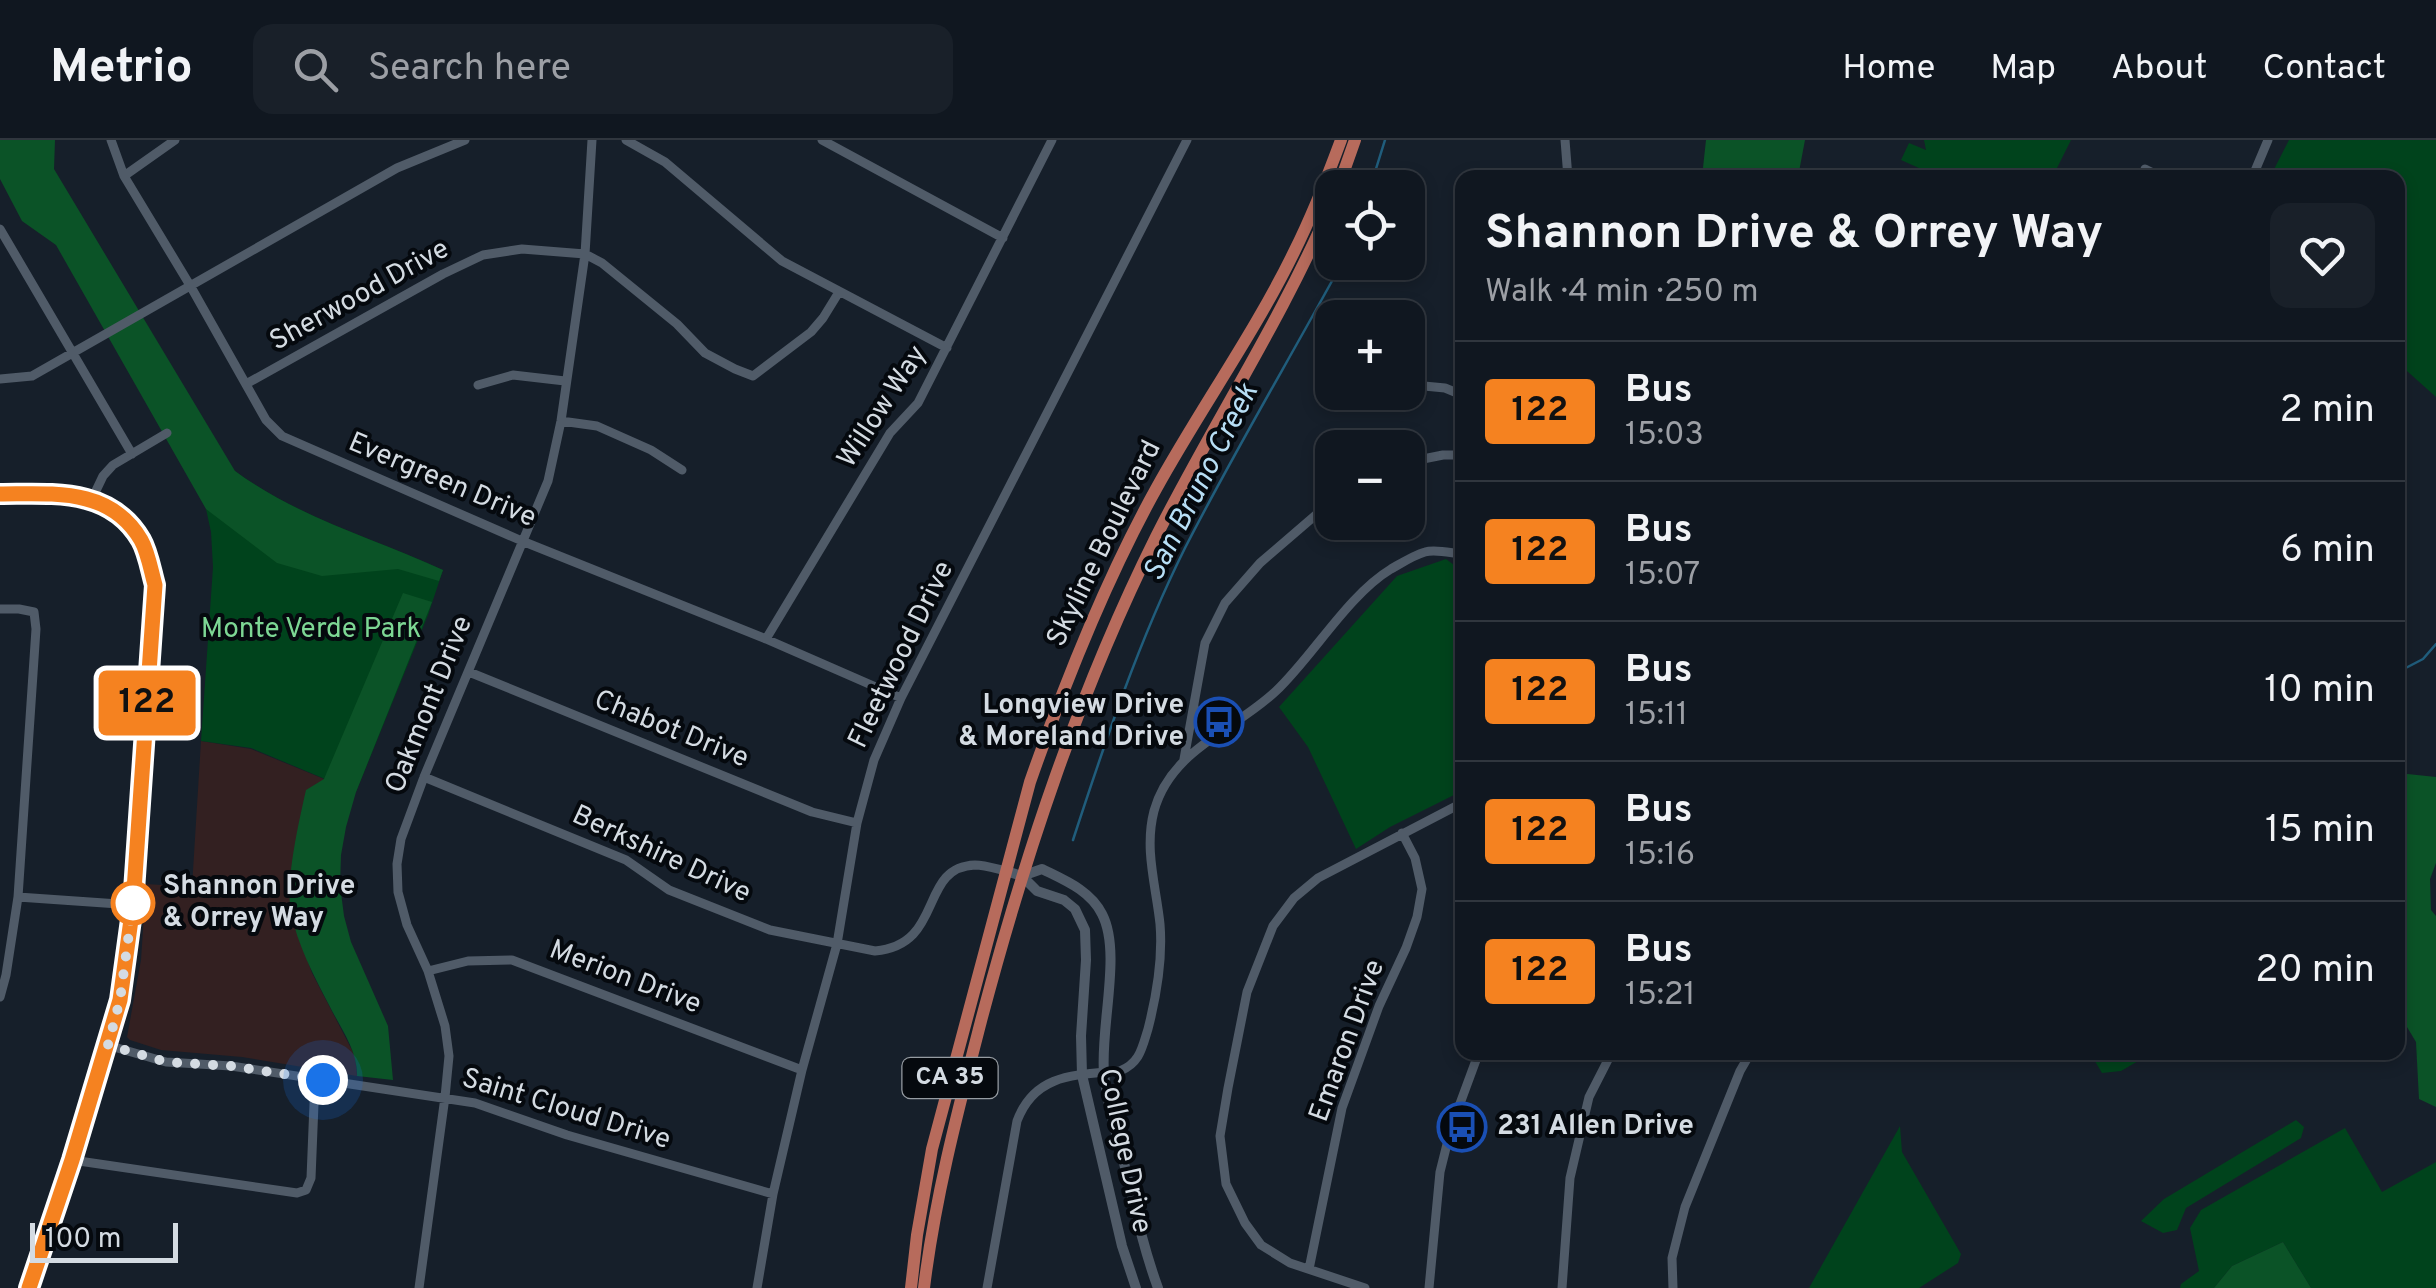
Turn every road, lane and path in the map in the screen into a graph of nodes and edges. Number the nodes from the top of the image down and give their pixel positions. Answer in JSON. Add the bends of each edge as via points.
{"nodes":[{"id":1,"x":112,"y":140,"type":"edge"},
{"id":2,"x":174,"y":140,"type":"edge"},
{"id":3,"x":464,"y":140,"type":"edge"},
{"id":4,"x":592,"y":140,"type":"edge"},
{"id":5,"x":626,"y":140,"type":"edge"},
{"id":6,"x":822,"y":140,"type":"edge"},
{"id":7,"x":1052,"y":140,"type":"edge"},
{"id":8,"x":1187,"y":140,"type":"edge"},
{"id":9,"x":1340,"y":140,"type":"edge"},
{"id":10,"x":1355,"y":140,"type":"edge"},
{"id":11,"x":1565,"y":140,"type":"edge"},
{"id":12,"x":2268,"y":140,"type":"edge"},
{"id":13,"x":1344,"y":170,"type":"edge"},
{"id":14,"x":1567,"y":170,"type":"edge"},
{"id":15,"x":2255,"y":170,"type":"edge"},
{"id":16,"x":124,"y":176,"type":"junction"},
{"id":17,"x":0,"y":228,"type":"edge"},
{"id":18,"x":1003,"y":238,"type":"junction"},
{"id":19,"x":1315,"y":239,"type":"edge"},
{"id":20,"x":585,"y":254,"type":"junction"},
{"id":21,"x":191,"y":287,"type":"junction"},
{"id":22,"x":839,"y":292,"type":"junction"},
{"id":23,"x":948,"y":348,"type":"junction"},
{"id":24,"x":74,"y":353,"type":"junction"},
{"id":25,"x":0,"y":378,"type":"edge"},
{"id":26,"x":566,"y":382,"type":"junction"},
{"id":27,"x":246,"y":384,"type":"junction"},
{"id":28,"x":478,"y":385,"type":"dead end"},
{"id":29,"x":1425,"y":386,"type":"edge"},
{"id":30,"x":1455,"y":392,"type":"edge"},
{"id":31,"x":561,"y":421,"type":"junction"},
{"id":32,"x":166,"y":432,"type":"dead end"},
{"id":33,"x":132,"y":454,"type":"junction"},
{"id":34,"x":1455,"y":456,"type":"edge"},
{"id":35,"x":1425,"y":458,"type":"edge"},
{"id":36,"x":682,"y":470,"type":"dead end"},
{"id":37,"x":0,"y":494,"type":"edge"},
{"id":38,"x":92,"y":499,"type":"junction"},
{"id":39,"x":1315,"y":516,"type":"edge"},
{"id":40,"x":522,"y":541,"type":"junction"},
{"id":41,"x":1455,"y":554,"type":"edge"},
{"id":42,"x":0,"y":609,"type":"edge"},
{"id":43,"x":766,"y":638,"type":"junction"},
{"id":44,"x":469,"y":672,"type":"junction"},
{"id":45,"x":901,"y":698,"type":"junction"},
{"id":46,"x":1193,"y":704,"type":"junction"},
{"id":47,"x":1218,"y":734,"type":"junction"},
{"id":48,"x":1184,"y":759,"type":"junction"},
{"id":49,"x":424,"y":776,"type":"junction"},
{"id":50,"x":1455,"y":806,"type":"edge"},
{"id":51,"x":858,"y":824,"type":"junction"},
{"id":52,"x":1402,"y":833,"type":"junction"},
{"id":53,"x":1006,"y":871,"type":"junction"},
{"id":54,"x":1022,"y":876,"type":"junction"},
{"id":55,"x":18,"y":897,"type":"junction"},
{"id":56,"x":133,"y":905,"type":"junction"},
{"id":57,"x":838,"y":944,"type":"junction"},
{"id":58,"x":428,"y":971,"type":"junction"},
{"id":59,"x":0,"y":997,"type":"edge"},
{"id":60,"x":108,"y":1045,"type":"junction"},
{"id":61,"x":1477,"y":1060,"type":"edge"},
{"id":62,"x":1608,"y":1060,"type":"edge"},
{"id":63,"x":1746,"y":1060,"type":"edge"},
{"id":64,"x":802,"y":1070,"type":"junction"},
{"id":65,"x":1093,"y":1074,"type":"junction"},
{"id":66,"x":315,"y":1079,"type":"junction"},
{"id":67,"x":446,"y":1098,"type":"junction"},
{"id":68,"x":72,"y":1160,"type":"junction"},
{"id":69,"x":774,"y":1194,"type":"junction"},
{"id":70,"x":1309,"y":1269,"type":"junction"},
{"id":71,"x":29,"y":1288,"type":"edge"},
{"id":72,"x":419,"y":1288,"type":"edge"},
{"id":73,"x":758,"y":1288,"type":"edge"},
{"id":74,"x":911,"y":1288,"type":"edge"},
{"id":75,"x":924,"y":1288,"type":"edge"},
{"id":76,"x":987,"y":1288,"type":"edge"},
{"id":77,"x":1136,"y":1288,"type":"edge"},
{"id":78,"x":1158,"y":1288,"type":"edge"},
{"id":79,"x":1365,"y":1288,"type":"edge"},
{"id":80,"x":1429,"y":1288,"type":"edge"},
{"id":81,"x":1562,"y":1288,"type":"edge"},
{"id":82,"x":1673,"y":1288,"type":"edge"}],
"edges":[{"from":1,"to":16,"type":"street","name":"Evergreen Drive"},
{"from":2,"to":16,"type":"street"},
{"from":3,"to":21,"type":"street","via":[[397,168]]},
{"from":4,"to":20,"type":"street","name":"Oakmont Drive"},
{"from":5,"to":22,"type":"street","via":[[665,162],[782,261]]},
{"from":6,"to":18,"type":"street"},
{"from":7,"to":18,"type":"street","name":"Willow Way"},
{"from":8,"to":45,"type":"street","name":"Fleetwood Drive"},
{"from":9,"to":53,"type":"main road","name":"Skyline Boulevard","number":"CA 35","via":[[1292,255],[1116,569],[1045,740]]},
{"from":10,"to":13,"type":"main road"},
{"from":11,"to":14,"type":"street"},
{"from":12,"to":15,"type":"street"},
{"from":16,"to":21,"type":"street","name":"Evergreen Drive"},
{"from":17,"to":24,"type":"street"},
{"from":18,"to":23,"type":"street","name":"Willow Way"},
{"from":19,"to":54,"type":"main road","name":"Skyline Boulevard","number":"CA 35","via":[[1133,586],[1062,756]]},
{"from":20,"to":22,"type":"street","name":"Sherwood Drive","via":[[706,353],[753,376],[811,332]]},
{"from":20,"to":26,"type":"street","name":"Oakmont Drive"},
{"from":20,"to":27,"type":"street","name":"Sherwood Drive","via":[[522,249],[483,255]]},
{"from":21,"to":24,"type":"street"},
{"from":21,"to":27,"type":"street","name":"Evergreen Drive"},
{"from":22,"to":23,"type":"street"},
{"from":23,"to":43,"type":"street","name":"Willow Way"},
{"from":24,"to":25,"type":"street","via":[[32,376]]},
{"from":24,"to":33,"type":"street"},
{"from":26,"to":28,"type":"street","via":[[513,375]]},
{"from":26,"to":31,"type":"street","name":"Oakmont Drive"},
{"from":27,"to":40,"type":"street","name":"Evergreen Drive","via":[[282,436]]},
{"from":29,"to":30,"type":"street"},
{"from":31,"to":36,"type":"street","via":[[597,426]]},
{"from":31,"to":40,"type":"street","name":"Oakmont Drive","via":[[548,481]]},
{"from":32,"to":33,"type":"street"},
{"from":33,"to":38,"type":"street","via":[[103,476]]},
{"from":34,"to":35,"type":"street"},
{"from":37,"to":38,"type":"street"},
{"from":38,"to":56,"type":"street","via":[[121,517],[141,541],[155,585]]},
{"from":39,"to":46,"type":"street","via":[[1224,603],[1204,643]]},
{"from":40,"to":43,"type":"street","name":"Evergreen Drive"},
{"from":40,"to":44,"type":"street","name":"Oakmont Drive"},
{"from":41,"to":47,"type":"street","via":[[1426,552],[1388,570],[1274,694]]},
{"from":42,"to":55,"type":"street","via":[[34,612],[36,629]]},
{"from":43,"to":45,"type":"street","name":"Evergreen Drive"},
{"from":44,"to":49,"type":"street","name":"Oakmont Drive"},
{"from":44,"to":51,"type":"street","name":"Chabot Drive","via":[[812,812]]},
{"from":45,"to":51,"type":"street","name":"Fleetwood Drive","via":[[874,760]]},
{"from":46,"to":47,"type":"street","via":[[1198,719]]},
{"from":46,"to":48,"type":"street"},
{"from":47,"to":48,"type":"street"},
{"from":48,"to":65,"type":"street","via":[[1162,790],[1150,830],[1161,947],[1152,1013],[1137,1060]]},
{"from":49,"to":57,"type":"street","name":"Berkshire Drive","via":[[626,860],[669,890],[770,930]]},
{"from":49,"to":58,"type":"street","name":"Oakmont Drive","via":[[397,864],[406,925]]},
{"from":50,"to":52,"type":"street"},
{"from":51,"to":57,"type":"street","name":"Fleetwood Drive"},
{"from":52,"to":70,"type":"street","name":"Emaron Drive","via":[[1422,890],[1417,917],[1342,1108]]},
{"from":52,"to":70,"type":"street","via":[[1294,898],[1273,926],[1247,992],[1220,1136],[1226,1184],[1261,1245]]},
{"from":53,"to":54,"type":"street","name":"Berkshire Drive"},
{"from":53,"to":57,"type":"street","name":"Berkshire Drive","via":[[977,865],[952,873],[921,927],[892,950]]},
{"from":53,"to":74,"type":"main road","name":"Skyline Boulevard","number":"CA 35","via":[[932,1150]]},
{"from":54,"to":65,"type":"street","name":"College Drive","via":[[1075,909],[1085,930],[1081,1036]]},
{"from":54,"to":65,"type":"street","name":"College Drive","via":[[1042,869],[1076,887],[1101,911],[1110,940],[1104,1033]]},
{"from":54,"to":75,"type":"main road","name":"Skyline Boulevard","number":"CA 35","via":[[944,1165]]},
{"from":55,"to":56,"type":"street"},
{"from":55,"to":59,"type":"street"},
{"from":56,"to":60,"type":"street"},
{"from":57,"to":64,"type":"street","name":"Fleetwood Drive"},
{"from":58,"to":64,"type":"street","name":"Merion Drive","via":[[512,960]]},
{"from":58,"to":67,"type":"street","name":"Oakmont Drive","via":[[445,1026]]},
{"from":60,"to":66,"type":"street","name":"Saint Cloud Drive","via":[[166,1062]]},
{"from":60,"to":68,"type":"street"},
{"from":61,"to":80,"type":"street","via":[[1440,1172]]},
{"from":62,"to":81,"type":"street","via":[[1589,1097],[1570,1178]]},
{"from":63,"to":82,"type":"street","via":[[1684,1207],[1672,1258]]},
{"from":64,"to":69,"type":"street","name":"Fleetwood Drive"},
{"from":65,"to":76,"type":"street","via":[[1044,1084],[1023,1105]]},
{"from":65,"to":77,"type":"street","name":"College Drive","via":[[1122,1246]]},
{"from":65,"to":78,"type":"street","name":"College Drive"},
{"from":66,"to":67,"type":"street","name":"Saint Cloud Drive"},
{"from":66,"to":68,"type":"street","via":[[306,1190]]},
{"from":67,"to":69,"type":"street","name":"Saint Cloud Drive"},
{"from":67,"to":72,"type":"street","name":"Oakmont Drive"},
{"from":68,"to":71,"type":"street"},
{"from":69,"to":73,"type":"street","name":"Fleetwood Drive"},
{"from":70,"to":79,"type":"street"}]}
